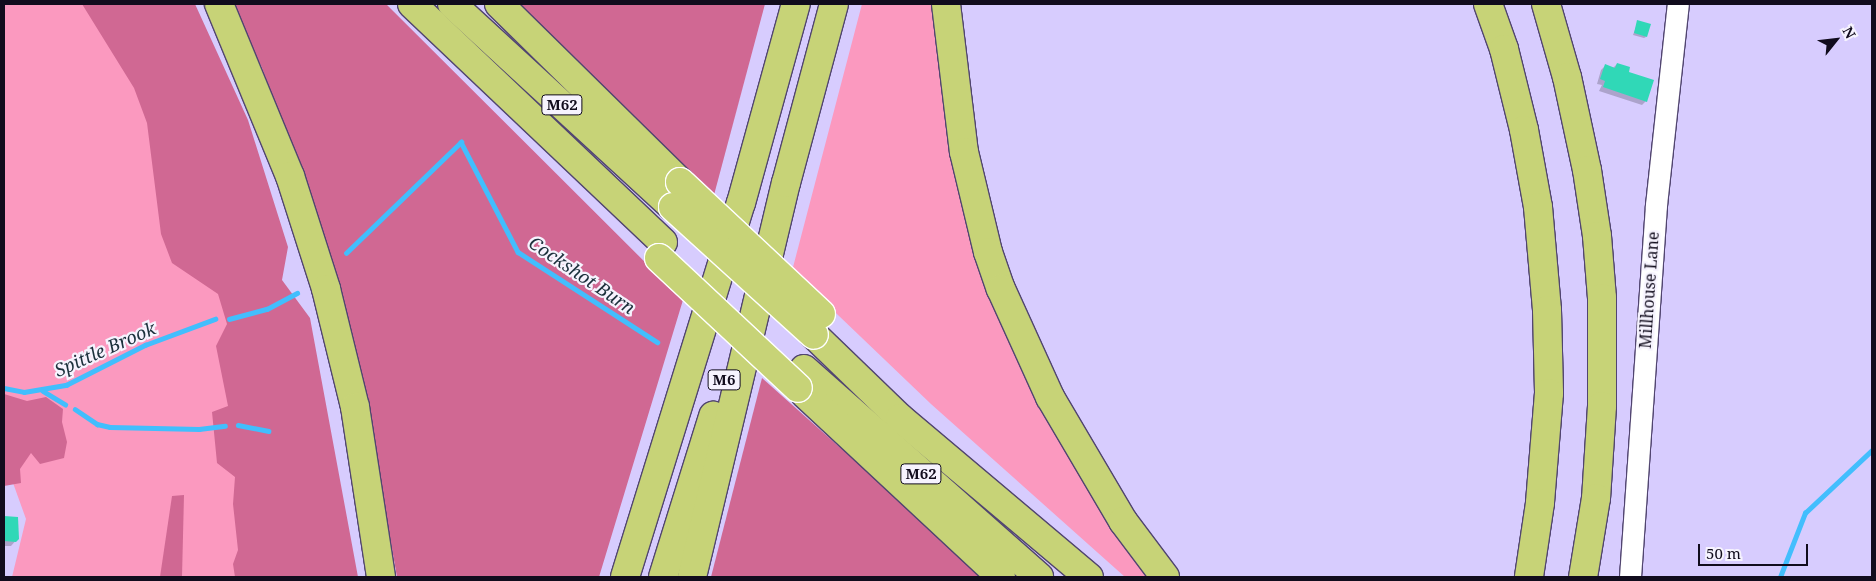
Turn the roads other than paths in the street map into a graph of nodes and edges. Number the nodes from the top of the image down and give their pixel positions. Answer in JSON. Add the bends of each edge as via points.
{"nodes":[{"id":1,"x":219,"y":4,"type":"edge"},
{"id":2,"x":412,"y":4,"type":"edge"},
{"id":3,"x":452,"y":4,"type":"edge"},
{"id":4,"x":499,"y":4,"type":"edge"},
{"id":5,"x":778,"y":4,"type":"edge"},
{"id":6,"x":796,"y":4,"type":"edge"},
{"id":7,"x":834,"y":4,"type":"edge"},
{"id":8,"x":946,"y":4,"type":"edge"},
{"id":9,"x":1488,"y":4,"type":"edge"},
{"id":10,"x":1546,"y":4,"type":"edge"},
{"id":11,"x":1678,"y":4,"type":"edge"},
{"id":12,"x":786,"y":183,"type":"junction"},
{"id":13,"x":677,"y":194,"type":"junction"},
{"id":14,"x":741,"y":203,"type":"junction"},
{"id":15,"x":801,"y":378,"type":"junction"},
{"id":16,"x":381,"y":577,"type":"edge"},
{"id":17,"x":625,"y":577,"type":"edge"},
{"id":18,"x":663,"y":577,"type":"edge"},
{"id":19,"x":692,"y":577,"type":"edge"},
{"id":20,"x":1001,"y":577,"type":"edge"},
{"id":21,"x":1040,"y":577,"type":"edge"},
{"id":22,"x":1089,"y":577,"type":"edge"},
{"id":23,"x":1165,"y":577,"type":"edge"},
{"id":24,"x":1529,"y":577,"type":"edge"},
{"id":25,"x":1583,"y":577,"type":"edge"},
{"id":26,"x":1630,"y":577,"type":"edge"}],
"edges":[{"from":1,"to":16,"type":"highway","via":[[290,176],[326,289],[355,407]]},
{"from":2,"to":15,"type":"highway","number":"M62","via":[[567,153],[661,250]]},
{"from":3,"to":13,"type":"highway","number":"M62"},
{"from":4,"to":13,"type":"highway"},
{"from":5,"to":14,"type":"highway"},
{"from":6,"to":14,"type":"highway","number":"M6"},
{"from":7,"to":12,"type":"highway","number":"M6"},
{"from":8,"to":23,"type":"highway","via":[[964,152],[988,252],[1001,289],[1050,398],[1123,521]]},
{"from":9,"to":24,"type":"highway","via":[[1504,49],[1524,130],[1538,207],[1547,310],[1549,393],[1540,503]]},
{"from":10,"to":25,"type":"highway","via":[[1587,170],[1602,298],[1598,461]]},
{"from":11,"to":26,"type":"street","name":"Millhouse Lane","via":[[1656,205]]},
{"from":12,"to":18,"type":"highway","number":"M6"},
{"from":12,"to":19,"type":"highway"},
{"from":13,"to":22,"type":"highway","bridge":true,"via":[[970,475]]},
{"from":14,"to":17,"type":"highway","number":"M6"},
{"from":15,"to":20,"type":"highway"},
{"from":15,"to":21,"type":"highway","number":"M62"}]}
